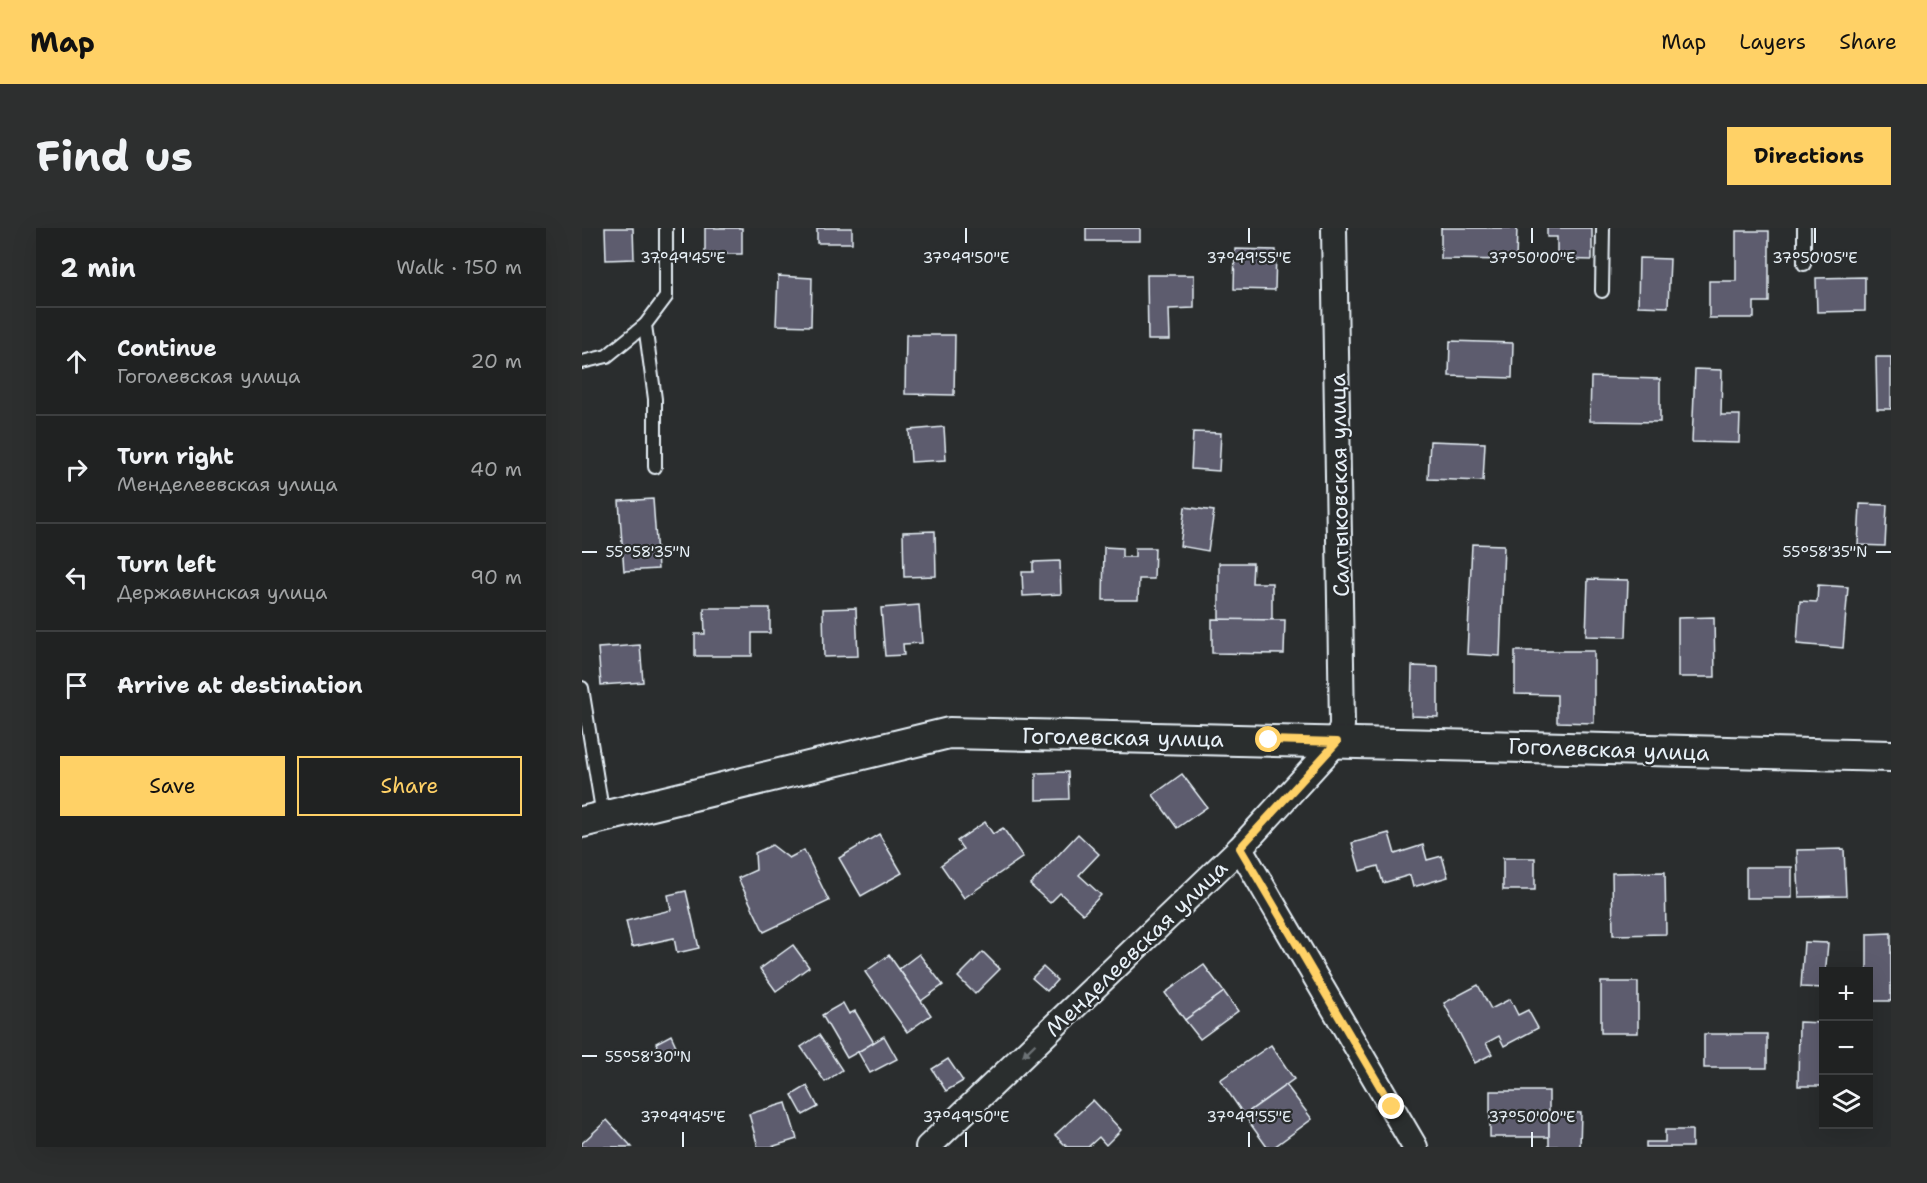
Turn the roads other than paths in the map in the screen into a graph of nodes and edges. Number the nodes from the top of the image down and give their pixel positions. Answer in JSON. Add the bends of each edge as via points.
{"nodes":[{"id":1,"x":666,"y":228,"type":"edge"},
{"id":2,"x":1334,"y":228,"type":"edge"},
{"id":3,"x":1603,"y":228,"type":"edge"},
{"id":4,"x":1804,"y":228,"type":"edge"},
{"id":5,"x":1804,"y":264,"type":"dead end"},
{"id":6,"x":1602,"y":291,"type":"dead end"},
{"id":7,"x":645,"y":325,"type":"junction"},
{"id":8,"x":582,"y":362,"type":"edge"},
{"id":9,"x":655,"y":467,"type":"dead end"},
{"id":10,"x":582,"y":688,"type":"edge"},
{"id":11,"x":1337,"y":742,"type":"junction"},
{"id":12,"x":1891,"y":756,"type":"edge"},
{"id":13,"x":593,"y":820,"type":"edge"},
{"id":14,"x":1240,"y":848,"type":"junction"},
{"id":15,"x":951,"y":1139,"type":"edge"},
{"id":16,"x":928,"y":1147,"type":"edge"},
{"id":17,"x":1415,"y":1147,"type":"edge"}],
"edges":[{"from":1,"to":7,"type":"lane","via":[[666,297]]},
{"from":2,"to":11,"type":"street","name":"Салтыковская улица","via":[[1342,725]]},
{"from":3,"to":6,"type":"lane"},
{"from":4,"to":5,"type":"lane"},
{"from":7,"to":8,"type":"lane","via":[[607,356]]},
{"from":7,"to":9,"type":"lane","via":[[655,399]]},
{"from":10,"to":13,"type":"lane"},
{"from":11,"to":12,"type":"street","name":"Гоголевская улица"},
{"from":11,"to":13,"type":"street","name":"Гоголевская улица","via":[[949,733]]},
{"from":11,"to":14,"type":"street","name":"Менделеевская улица"},
{"from":14,"to":15,"type":"street","name":"Менделеевская улица","one_way":true},
{"from":14,"to":17,"type":"street"},
{"from":15,"to":16,"type":"street","name":"Менделеевская улица"}]}
